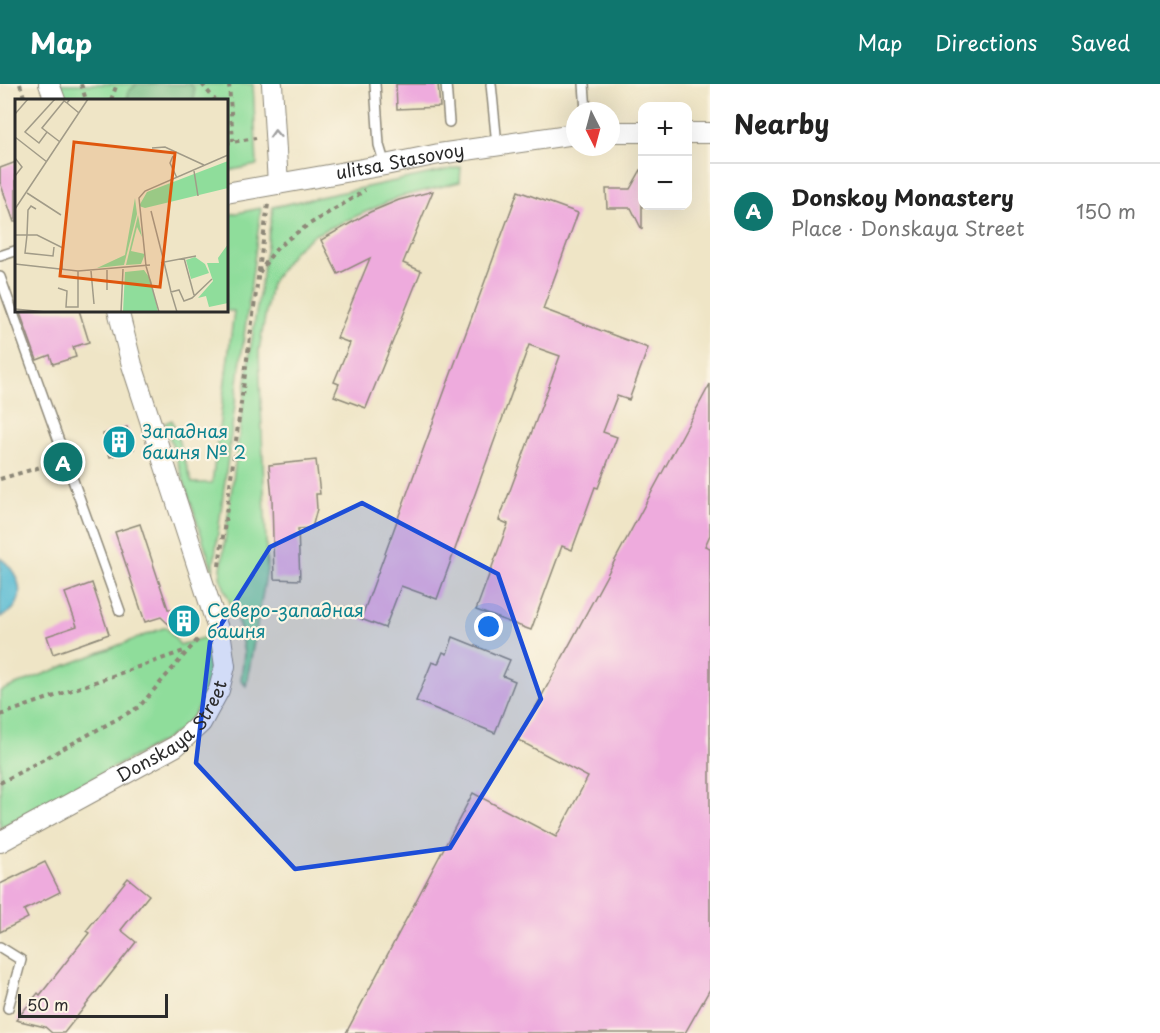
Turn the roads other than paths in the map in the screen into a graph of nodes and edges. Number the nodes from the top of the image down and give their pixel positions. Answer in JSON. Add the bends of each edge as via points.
{"nodes":[{"id":1,"x":49,"y":84,"type":"edge"},
{"id":2,"x":272,"y":84,"type":"edge"},
{"id":3,"x":375,"y":84,"type":"edge"},
{"id":4,"x":446,"y":84,"type":"edge"},
{"id":5,"x":491,"y":84,"type":"edge"},
{"id":6,"x":584,"y":84,"type":"edge"},
{"id":7,"x":55,"y":99,"type":"edge"},
{"id":8,"x":585,"y":102,"type":"edge"},
{"id":9,"x":449,"y":122,"type":"dead end"},
{"id":10,"x":620,"y":132,"type":"edge"},
{"id":11,"x":638,"y":132,"type":"edge"},
{"id":12,"x":566,"y":135,"type":"edge"},
{"id":13,"x":497,"y":145,"type":"junction"},
{"id":14,"x":385,"y":165,"type":"junction"},
{"id":15,"x":278,"y":184,"type":"junction"},
{"id":16,"x":228,"y":194,"type":"edge"},
{"id":17,"x":15,"y":251,"type":"edge"},
{"id":18,"x":0,"y":255,"type":"edge"},
{"id":19,"x":0,"y":277,"type":"edge"},
{"id":20,"x":119,"y":312,"type":"edge"},
{"id":21,"x":120,"y":611,"type":"dead end"},
{"id":22,"x":0,"y":842,"type":"edge"},
{"id":23,"x":0,"y":947,"type":"edge"},
{"id":24,"x":8,"y":1008,"type":"dead end"}],
"edges":[{"from":1,"to":7,"type":"street"},
{"from":15,"to":2,"type":"street","one_way":true},
{"from":3,"to":14,"type":"lane","via":[[379,145]]},
{"from":4,"to":9,"type":"lane"},
{"from":5,"to":13,"type":"lane"},
{"from":6,"to":8,"type":"lane"},
{"from":10,"to":11,"type":"street"},
{"from":12,"to":13,"type":"street","name":"ulitsa Stasovoy"},
{"from":13,"to":14,"type":"street","name":"ulitsa Stasovoy"},
{"from":14,"to":15,"type":"street","name":"ulitsa Stasovoy"},
{"from":15,"to":16,"type":"street","name":"ulitsa Stasovoy"},
{"from":17,"to":18,"type":"lane"},
{"from":19,"to":21,"type":"lane"},
{"from":20,"to":22,"type":"street","name":"Donskaya Street","via":[[132,365],[221,638],[225,666],[219,690],[201,723],[176,746]]},
{"from":23,"to":24,"type":"lane","via":[[21,960]]}]}
